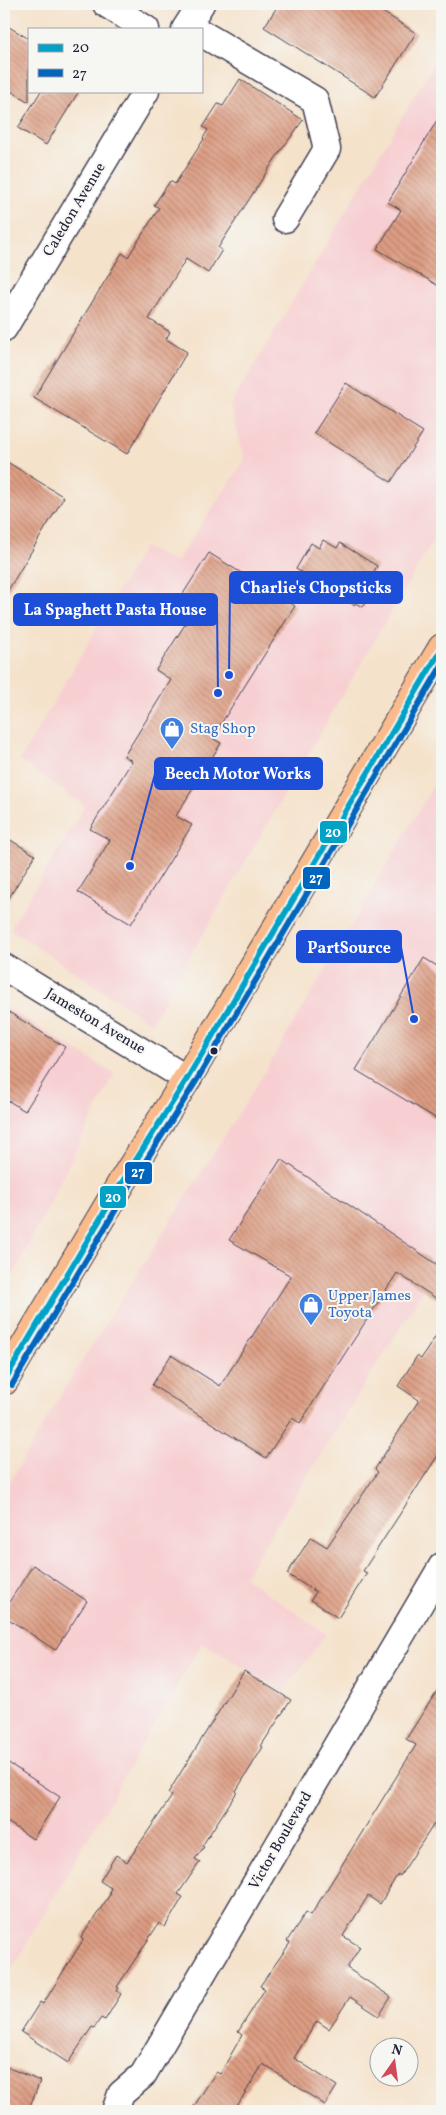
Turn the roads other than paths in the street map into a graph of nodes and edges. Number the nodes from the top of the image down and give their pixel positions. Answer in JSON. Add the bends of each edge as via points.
{"nodes":[{"id":1,"x":106,"y":4,"type":"edge"},
{"id":2,"x":144,"y":28,"type":"edge"},
{"id":3,"x":202,"y":29,"type":"edge"},
{"id":4,"x":145,"y":92,"type":"edge"},
{"id":5,"x":284,"y":219,"type":"dead end"},
{"id":6,"x":4,"y":328,"type":"edge"},
{"id":7,"x":442,"y":648,"type":"edge"},
{"id":8,"x":4,"y":967,"type":"edge"},
{"id":9,"x":187,"y":1078,"type":"junction"},
{"id":10,"x":4,"y":1381,"type":"edge"},
{"id":11,"x":442,"y":1566,"type":"edge"},
{"id":12,"x":115,"y":2111,"type":"edge"}],
"edges":[{"from":1,"to":2,"type":"street"},
{"from":3,"to":5,"type":"street","via":[[315,100],[327,149]]},
{"from":4,"to":6,"type":"street","name":"Caledon Avenue"},
{"from":7,"to":9,"type":"main road"},
{"from":8,"to":9,"type":"street","name":"Jameston Avenue"},
{"from":9,"to":10,"type":"main road"},
{"from":11,"to":12,"type":"street","name":"Victor Boulevard","via":[[143,2075],[121,2094]]}]}
